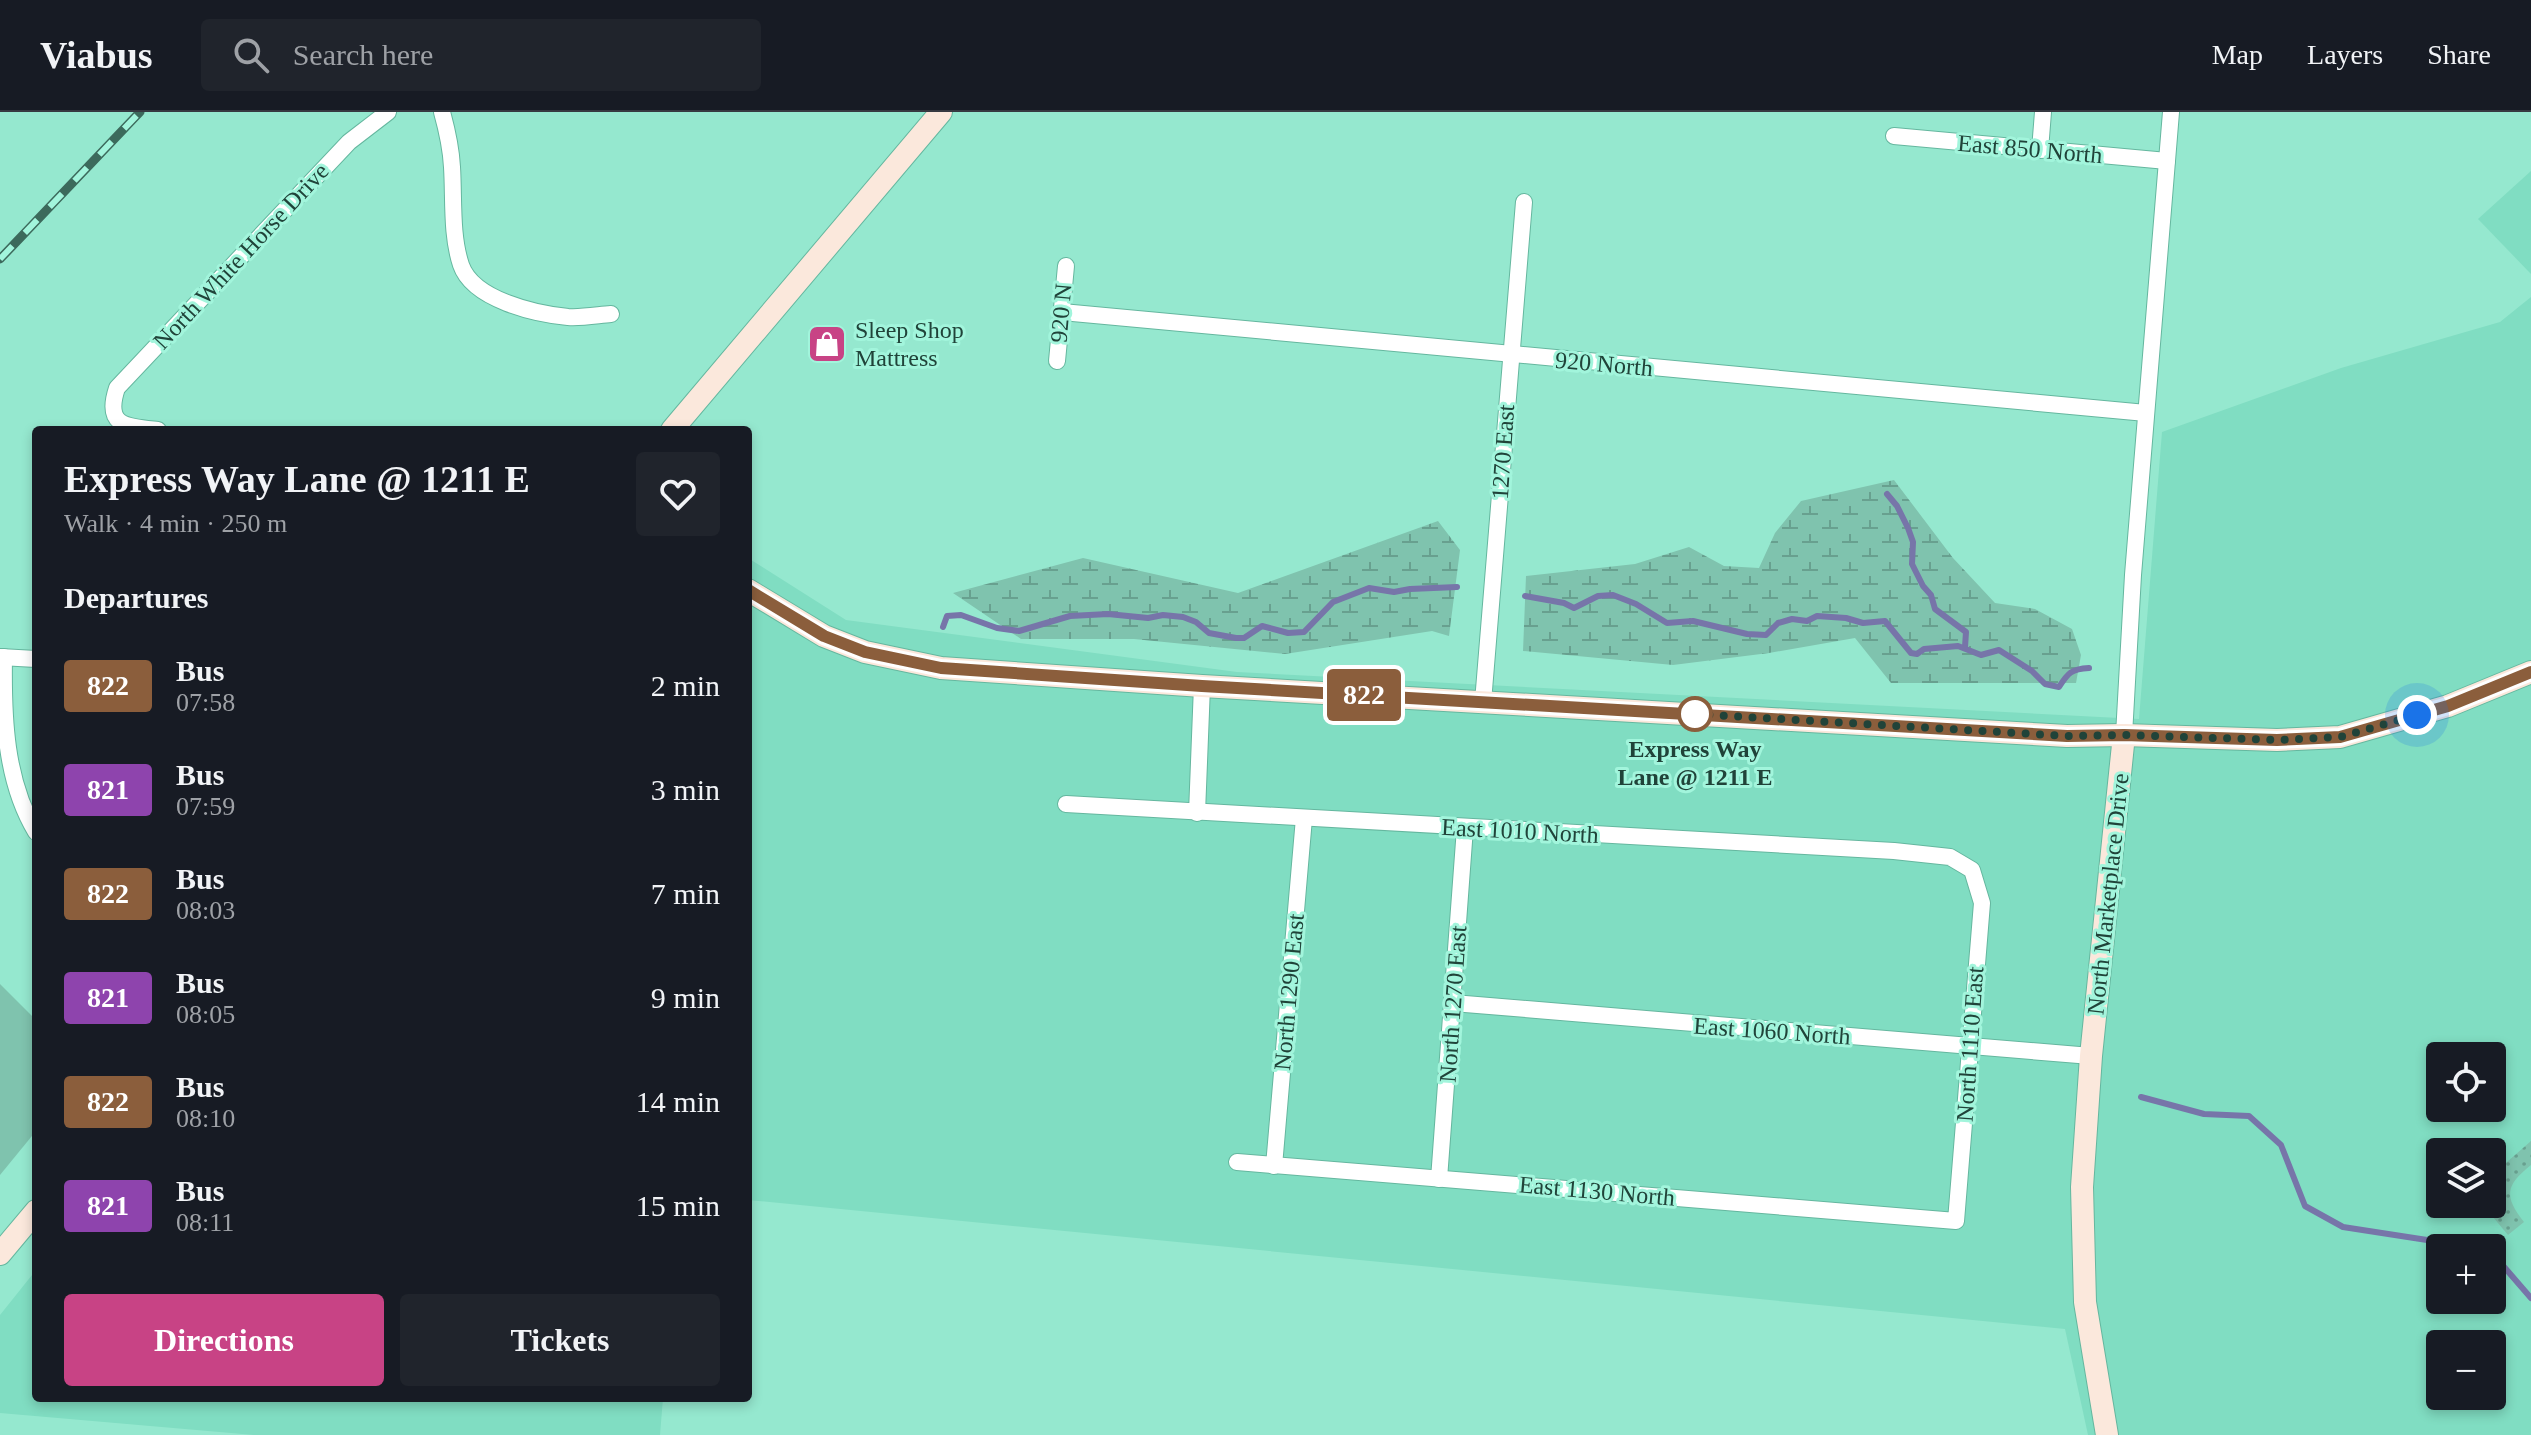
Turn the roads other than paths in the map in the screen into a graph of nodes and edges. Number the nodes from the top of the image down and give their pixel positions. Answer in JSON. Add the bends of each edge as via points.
{"nodes":[{"id":1,"x":388,"y":112,"type":"edge"},
{"id":2,"x":442,"y":112,"type":"edge"},
{"id":3,"x":941,"y":112,"type":"edge"},
{"id":4,"x":2043,"y":112,"type":"edge"},
{"id":5,"x":2171,"y":112,"type":"edge"},
{"id":6,"x":1894,"y":136,"type":"dead end"},
{"id":7,"x":2040,"y":150,"type":"junction"},
{"id":8,"x":2167,"y":161,"type":"junction"},
{"id":9,"x":1524,"y":202,"type":"dead end"},
{"id":10,"x":1066,"y":266,"type":"dead end"},
{"id":11,"x":1062,"y":312,"type":"junction"},
{"id":12,"x":611,"y":314,"type":"dead end"},
{"id":13,"x":1510,"y":355,"type":"junction"},
{"id":14,"x":1057,"y":361,"type":"dead end"},
{"id":15,"x":2146,"y":413,"type":"junction"},
{"id":16,"x":125,"y":426,"type":"edge"},
{"id":17,"x":675,"y":426,"type":"edge"},
{"id":18,"x":752,"y":592,"type":"edge"},
{"id":19,"x":2,"y":657,"type":"edge"},
{"id":20,"x":32,"y":659,"type":"edge"},
{"id":21,"x":2531,"y":672,"type":"edge"},
{"id":22,"x":1202,"y":686,"type":"junction"},
{"id":23,"x":1483,"y":702,"type":"junction"},
{"id":24,"x":2124,"y":735,"type":"junction"},
{"id":25,"x":1066,"y":804,"type":"dead end"},
{"id":26,"x":1197,"y":813,"type":"junction"},
{"id":27,"x":1304,"y":818,"type":"junction"},
{"id":28,"x":32,"y":825,"type":"edge"},
{"id":29,"x":1465,"y":828,"type":"junction"},
{"id":30,"x":1972,"y":870,"type":"joint"},
{"id":31,"x":1453,"y":1003,"type":"junction"},
{"id":32,"x":1970,"y":1046,"type":"junction"},
{"id":33,"x":2091,"y":1056,"type":"junction"},
{"id":34,"x":1237,"y":1162,"type":"dead end"},
{"id":35,"x":1274,"y":1166,"type":"junction"},
{"id":36,"x":1439,"y":1179,"type":"junction"},
{"id":37,"x":32,"y":1216,"type":"edge"},
{"id":38,"x":1956,"y":1221,"type":"joint"},
{"id":39,"x":0,"y":1254,"type":"edge"},
{"id":40,"x":2107,"y":1435,"type":"edge"}],
"edges":[{"from":1,"to":16,"type":"street","name":"North White Horse Drive","via":[[349,142],[117,388],[113,413]]},
{"from":2,"to":12,"type":"street","via":[[462,269],[476,285],[516,307],[569,317]]},
{"from":3,"to":17,"type":"street"},
{"from":4,"to":7,"type":"street"},
{"from":5,"to":8,"type":"street","name":"North Marketplace Drive"},
{"from":6,"to":7,"type":"street","name":"East 850 North"},
{"from":7,"to":8,"type":"street","name":"East 850 North"},
{"from":8,"to":15,"type":"street","name":"North Marketplace Drive"},
{"from":9,"to":13,"type":"street","name":"1270 East"},
{"from":10,"to":11,"type":"street","name":"920 N"},
{"from":11,"to":13,"type":"street","name":"920 North"},
{"from":11,"to":14,"type":"street","name":"920 N"},
{"from":13,"to":15,"type":"street","name":"920 North"},
{"from":13,"to":23,"type":"street","name":"1270 East"},
{"from":15,"to":24,"type":"street","name":"North Marketplace Drive"},
{"from":18,"to":22,"type":"street","via":[[824,636],[865,652],[925,665]]},
{"from":19,"to":20,"type":"street"},
{"from":19,"to":28,"type":"street","via":[[12,767]]},
{"from":21,"to":24,"type":"street","via":[[2448,706],[2340,737]]},
{"from":22,"to":23,"type":"street"},
{"from":22,"to":26,"type":"street"},
{"from":23,"to":24,"type":"street"},
{"from":24,"to":33,"type":"street","name":"North Marketplace Drive"},
{"from":25,"to":26,"type":"street","name":"East 1010 North"},
{"from":26,"to":27,"type":"street","name":"East 1010 North"},
{"from":27,"to":29,"type":"street","name":"East 1010 North"},
{"from":27,"to":35,"type":"street","name":"North 1290 East"},
{"from":29,"to":30,"type":"street","name":"East 1010 North","via":[[1894,851],[1950,857]]},
{"from":29,"to":31,"type":"street","name":"North 1270 East"},
{"from":30,"to":32,"type":"street","name":"North 1110 East","via":[[1982,903]]},
{"from":31,"to":32,"type":"street","name":"East 1060 North"},
{"from":31,"to":36,"type":"street","name":"North 1270 East"},
{"from":32,"to":33,"type":"street","name":"East 1060 North"},
{"from":32,"to":38,"type":"street","name":"North 1110 East"},
{"from":33,"to":40,"type":"street","name":"North Marketplace Drive","via":[[2082,1187],[2085,1302]]},
{"from":34,"to":35,"type":"street","name":"East 1130 North"},
{"from":35,"to":36,"type":"street","name":"East 1130 North"},
{"from":36,"to":38,"type":"street","name":"East 1130 North"},
{"from":37,"to":39,"type":"street"}]}
